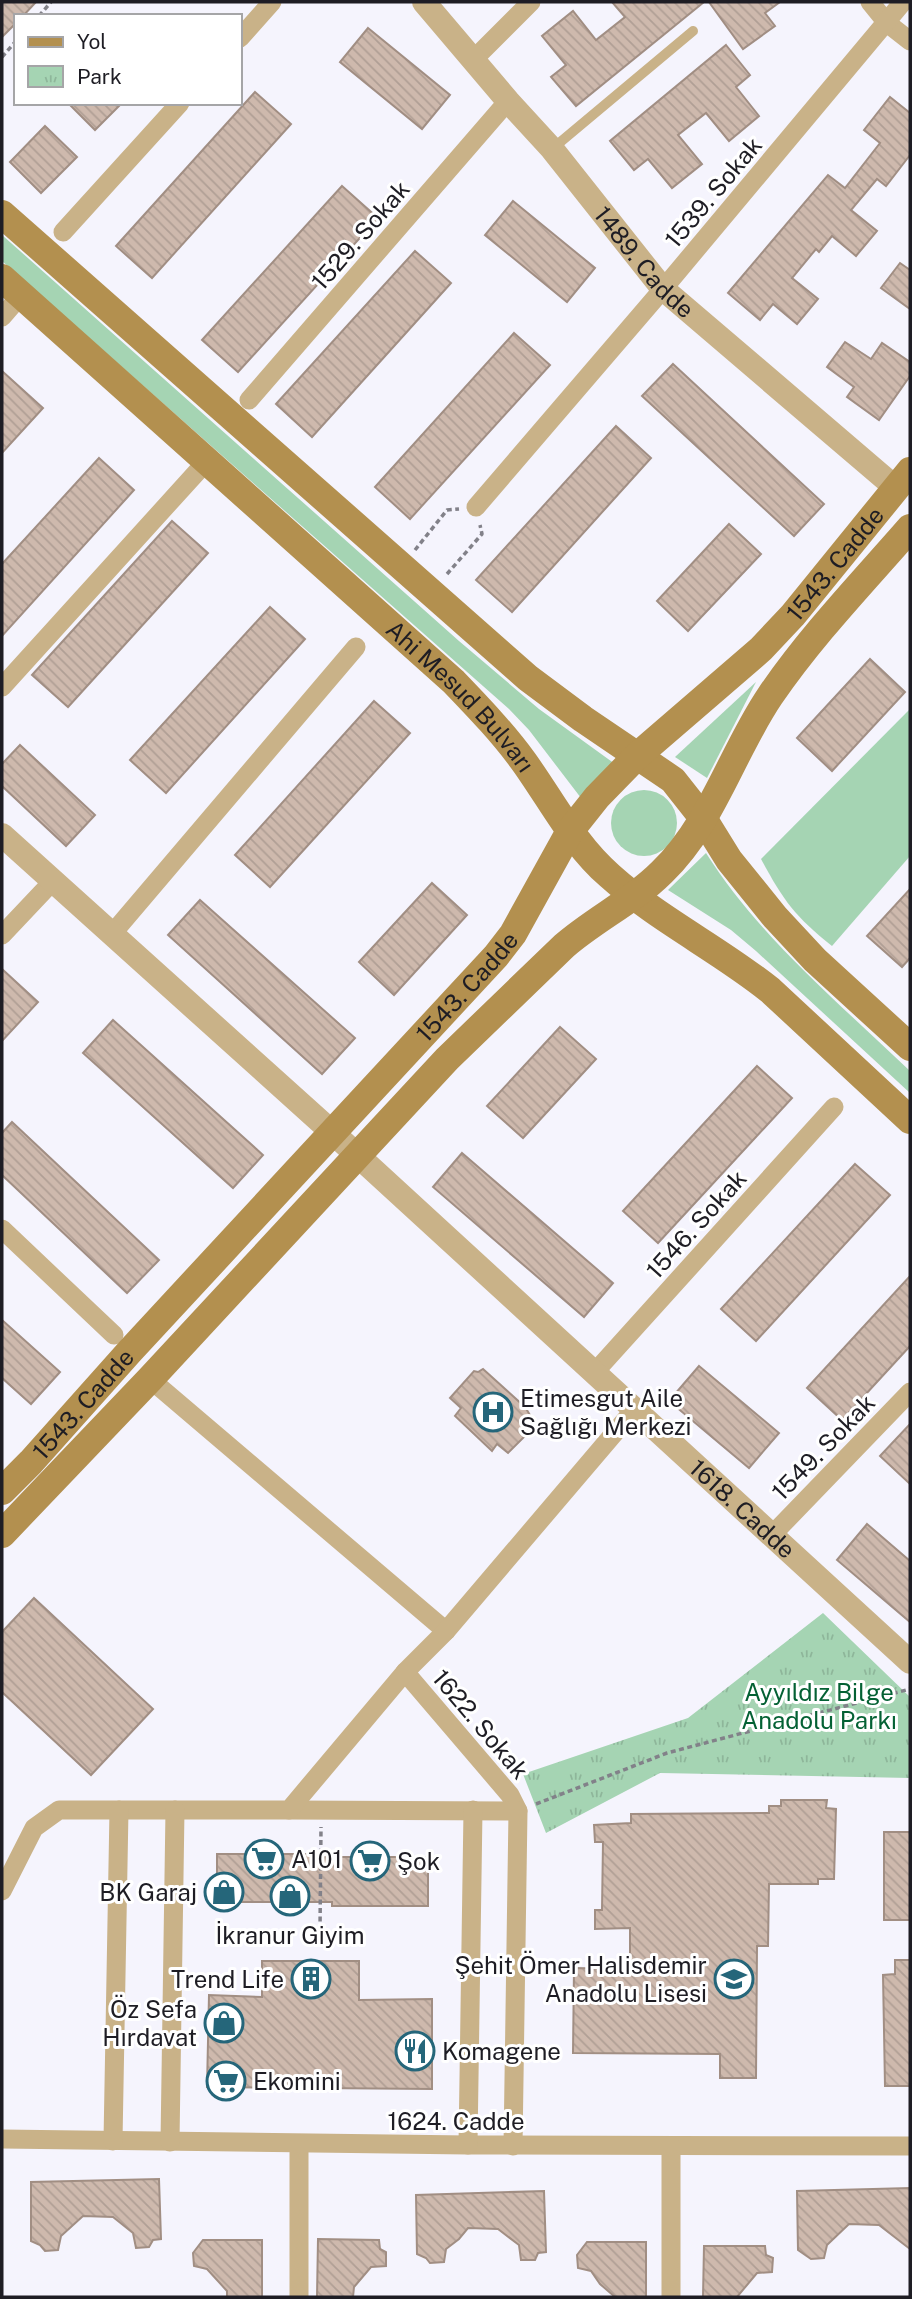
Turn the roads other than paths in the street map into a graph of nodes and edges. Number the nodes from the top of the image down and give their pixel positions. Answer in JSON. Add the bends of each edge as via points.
{"nodes":[{"id":1,"x":272,"y":2,"type":"edge"},
{"id":2,"x":424,"y":2,"type":"edge"},
{"id":3,"x":531,"y":2,"type":"edge"},
{"id":4,"x":870,"y":2,"type":"edge"},
{"id":5,"x":903,"y":2,"type":"edge"},
{"id":6,"x":887,"y":23,"type":"junction"},
{"id":7,"x":693,"y":31,"type":"dead end"},
{"id":8,"x":242,"y":36,"type":"edge"},
{"id":9,"x":910,"y":41,"type":"edge"},
{"id":10,"x":474,"y":59,"type":"junction"},
{"id":11,"x":508,"y":101,"type":"junction"},
{"id":12,"x":178,"y":105,"type":"edge"},
{"id":13,"x":552,"y":149,"type":"junction"},
{"id":14,"x":2,"y":214,"type":"edge"},
{"id":15,"x":62,"y":232,"type":"dead end"},
{"id":16,"x":11,"y":287,"type":"edge"},
{"id":17,"x":663,"y":289,"type":"junction"},
{"id":18,"x":2,"y":317,"type":"edge"},
{"id":19,"x":249,"y":400,"type":"dead end"},
{"id":20,"x":206,"y":462,"type":"junction"},
{"id":21,"x":904,"y":480,"type":"edge"},
{"id":22,"x":476,"y":508,"type":"road end"},
{"id":23,"x":910,"y":528,"type":"edge"},
{"id":24,"x":356,"y":647,"type":"dead end"},
{"id":25,"x":2,"y":687,"type":"edge"},
{"id":26,"x":637,"y":756,"type":"junction"},
{"id":27,"x":703,"y":818,"type":"junction"},
{"id":28,"x":570,"y":831,"type":"junction"},
{"id":29,"x":2,"y":835,"type":"edge"},
{"id":30,"x":53,"y":881,"type":"junction"},
{"id":31,"x":634,"y":894,"type":"junction"},
{"id":32,"x":112,"y":934,"type":"junction"},
{"id":33,"x":2,"y":935,"type":"edge"},
{"id":34,"x":910,"y":1047,"type":"edge"},
{"id":35,"x":834,"y":1107,"type":"dead end"},
{"id":36,"x":910,"y":1120,"type":"edge"},
{"id":37,"x":332,"y":1133,"type":"junction"},
{"id":38,"x":357,"y":1156,"type":"junction"},
{"id":39,"x":2,"y":1229,"type":"edge"},
{"id":40,"x":114,"y":1335,"type":"dead end"},
{"id":41,"x":594,"y":1373,"type":"junction"},
{"id":42,"x":149,"y":1379,"type":"junction"},
{"id":43,"x":910,"y":1392,"type":"edge"},
{"id":44,"x":634,"y":1410,"type":"junction"},
{"id":45,"x":2,"y":1491,"type":"edge"},
{"id":46,"x":2,"y":1534,"type":"edge"},
{"id":47,"x":772,"y":1535,"type":"junction"},
{"id":48,"x":446,"y":1632,"type":"junction"},
{"id":49,"x":910,"y":1662,"type":"edge"},
{"id":50,"x":405,"y":1672,"type":"junction"},
{"id":51,"x":119,"y":1810,"type":"junction"},
{"id":52,"x":175,"y":1810,"type":"junction"},
{"id":53,"x":289,"y":1810,"type":"junction"},
{"id":54,"x":473,"y":1810,"type":"junction"},
{"id":55,"x":518,"y":1811,"type":"junction"},
{"id":56,"x":2,"y":1891,"type":"edge"},
{"id":57,"x":2,"y":2139,"type":"edge"},
{"id":58,"x":113,"y":2141,"type":"junction"},
{"id":59,"x":170,"y":2141,"type":"junction"},
{"id":60,"x":299,"y":2144,"type":"junction"},
{"id":61,"x":468,"y":2146,"type":"junction"},
{"id":62,"x":513,"y":2146,"type":"junction"},
{"id":63,"x":671,"y":2146,"type":"junction"},
{"id":64,"x":910,"y":2146,"type":"edge"},
{"id":65,"x":299,"y":2297,"type":"edge"},
{"id":66,"x":671,"y":2297,"type":"edge"}],
"edges":[{"from":1,"to":8,"type":"street"},
{"from":2,"to":10,"type":"street","name":"1489. Cadde"},
{"from":3,"to":10,"type":"street"},
{"from":4,"to":6,"type":"street"},
{"from":5,"to":6,"type":"street","name":"1539. Sokak"},
{"from":6,"to":9,"type":"street"},
{"from":6,"to":17,"type":"street","name":"1539. Sokak"},
{"from":7,"to":13,"type":"lane"},
{"from":10,"to":11,"type":"street","name":"1489. Cadde"},
{"from":11,"to":13,"type":"street","name":"1489. Cadde"},
{"from":11,"to":19,"type":"street","name":"1529. Sokak"},
{"from":12,"to":15,"type":"street"},
{"from":13,"to":17,"type":"street","name":"1489. Cadde"},
{"from":14,"to":26,"type":"main road","via":[[528,678]]},
{"from":16,"to":18,"type":"street"},
{"from":16,"to":20,"type":"main road","name":"Ahi Mesud Bulvarı"},
{"from":17,"to":21,"type":"street","name":"1489. Cadde"},
{"from":17,"to":22,"type":"street","name":"1539. Sokak"},
{"from":20,"to":25,"type":"street"},
{"from":20,"to":28,"type":"main road","name":"Ahi Mesud Bulvarı","via":[[454,682],[523,761]]},
{"from":21,"to":26,"type":"main road","name":"1543. Cadde","via":[[761,649]]},
{"from":23,"to":27,"type":"main road","name":"1543. Cadde","via":[[769,697]]},
{"from":24,"to":32,"type":"street"},
{"from":26,"to":27,"type":"main road","via":[[673,780]]},
{"from":26,"to":28,"type":"main road","name":"1543. Cadde"},
{"from":27,"to":31,"type":"main road","name":"1543. Cadde","via":[[662,873]]},
{"from":27,"to":34,"type":"main road","via":[[729,860],[775,917]]},
{"from":28,"to":31,"type":"main road","name":"Ahi Mesud Bulvarı","via":[[611,877]]},
{"from":28,"to":37,"type":"main road","name":"1543. Cadde","via":[[508,942]]},
{"from":29,"to":30,"type":"street","name":"1618. Cadde"},
{"from":30,"to":32,"type":"street","name":"1618. Cadde"},
{"from":30,"to":33,"type":"street"},
{"from":31,"to":36,"type":"main road","name":"Ahi Mesud Bulvarı","via":[[770,990]]},
{"from":31,"to":38,"type":"main road","name":"1543. Cadde","via":[[582,930],[538,969]]},
{"from":32,"to":37,"type":"street","name":"1618. Cadde"},
{"from":35,"to":41,"type":"street","name":"1546. Sokak"},
{"from":37,"to":38,"type":"street","name":"1618. Cadde"},
{"from":37,"to":45,"type":"main road","name":"1543. Cadde"},
{"from":38,"to":41,"type":"street","name":"1618. Cadde"},
{"from":38,"to":42,"type":"main road","name":"1543. Cadde"},
{"from":39,"to":40,"type":"street"},
{"from":41,"to":44,"type":"street","name":"1618. Cadde"},
{"from":42,"to":46,"type":"main road","name":"1543. Cadde"},
{"from":42,"to":48,"type":"street","name":"1622. Sokak"},
{"from":43,"to":47,"type":"street","name":"1549. Sokak"},
{"from":44,"to":47,"type":"street","name":"1618. Cadde"},
{"from":44,"to":48,"type":"street"},
{"from":47,"to":49,"type":"street","name":"1618. Cadde"},
{"from":48,"to":50,"type":"street"},
{"from":50,"to":53,"type":"street"},
{"from":50,"to":55,"type":"street","name":"1622. Sokak","via":[[510,1795]]},
{"from":51,"to":52,"type":"street"},
{"from":51,"to":56,"type":"street","via":[[59,1810],[34,1828]]},
{"from":51,"to":58,"type":"street"},
{"from":52,"to":53,"type":"street"},
{"from":52,"to":59,"type":"street"},
{"from":53,"to":54,"type":"street"},
{"from":54,"to":55,"type":"street"},
{"from":54,"to":61,"type":"street"},
{"from":55,"to":62,"type":"street","name":"1622. Sokak"},
{"from":57,"to":58,"type":"street","name":"1624. Cadde"},
{"from":58,"to":59,"type":"street","name":"1624. Cadde"},
{"from":59,"to":60,"type":"street","name":"1624. Cadde"},
{"from":60,"to":61,"type":"street","name":"1624. Cadde"},
{"from":60,"to":65,"type":"street"},
{"from":61,"to":62,"type":"street","name":"1624. Cadde"},
{"from":62,"to":63,"type":"street","name":"1624. Cadde"},
{"from":63,"to":64,"type":"street","name":"1624. Cadde"},
{"from":63,"to":66,"type":"street"}]}
